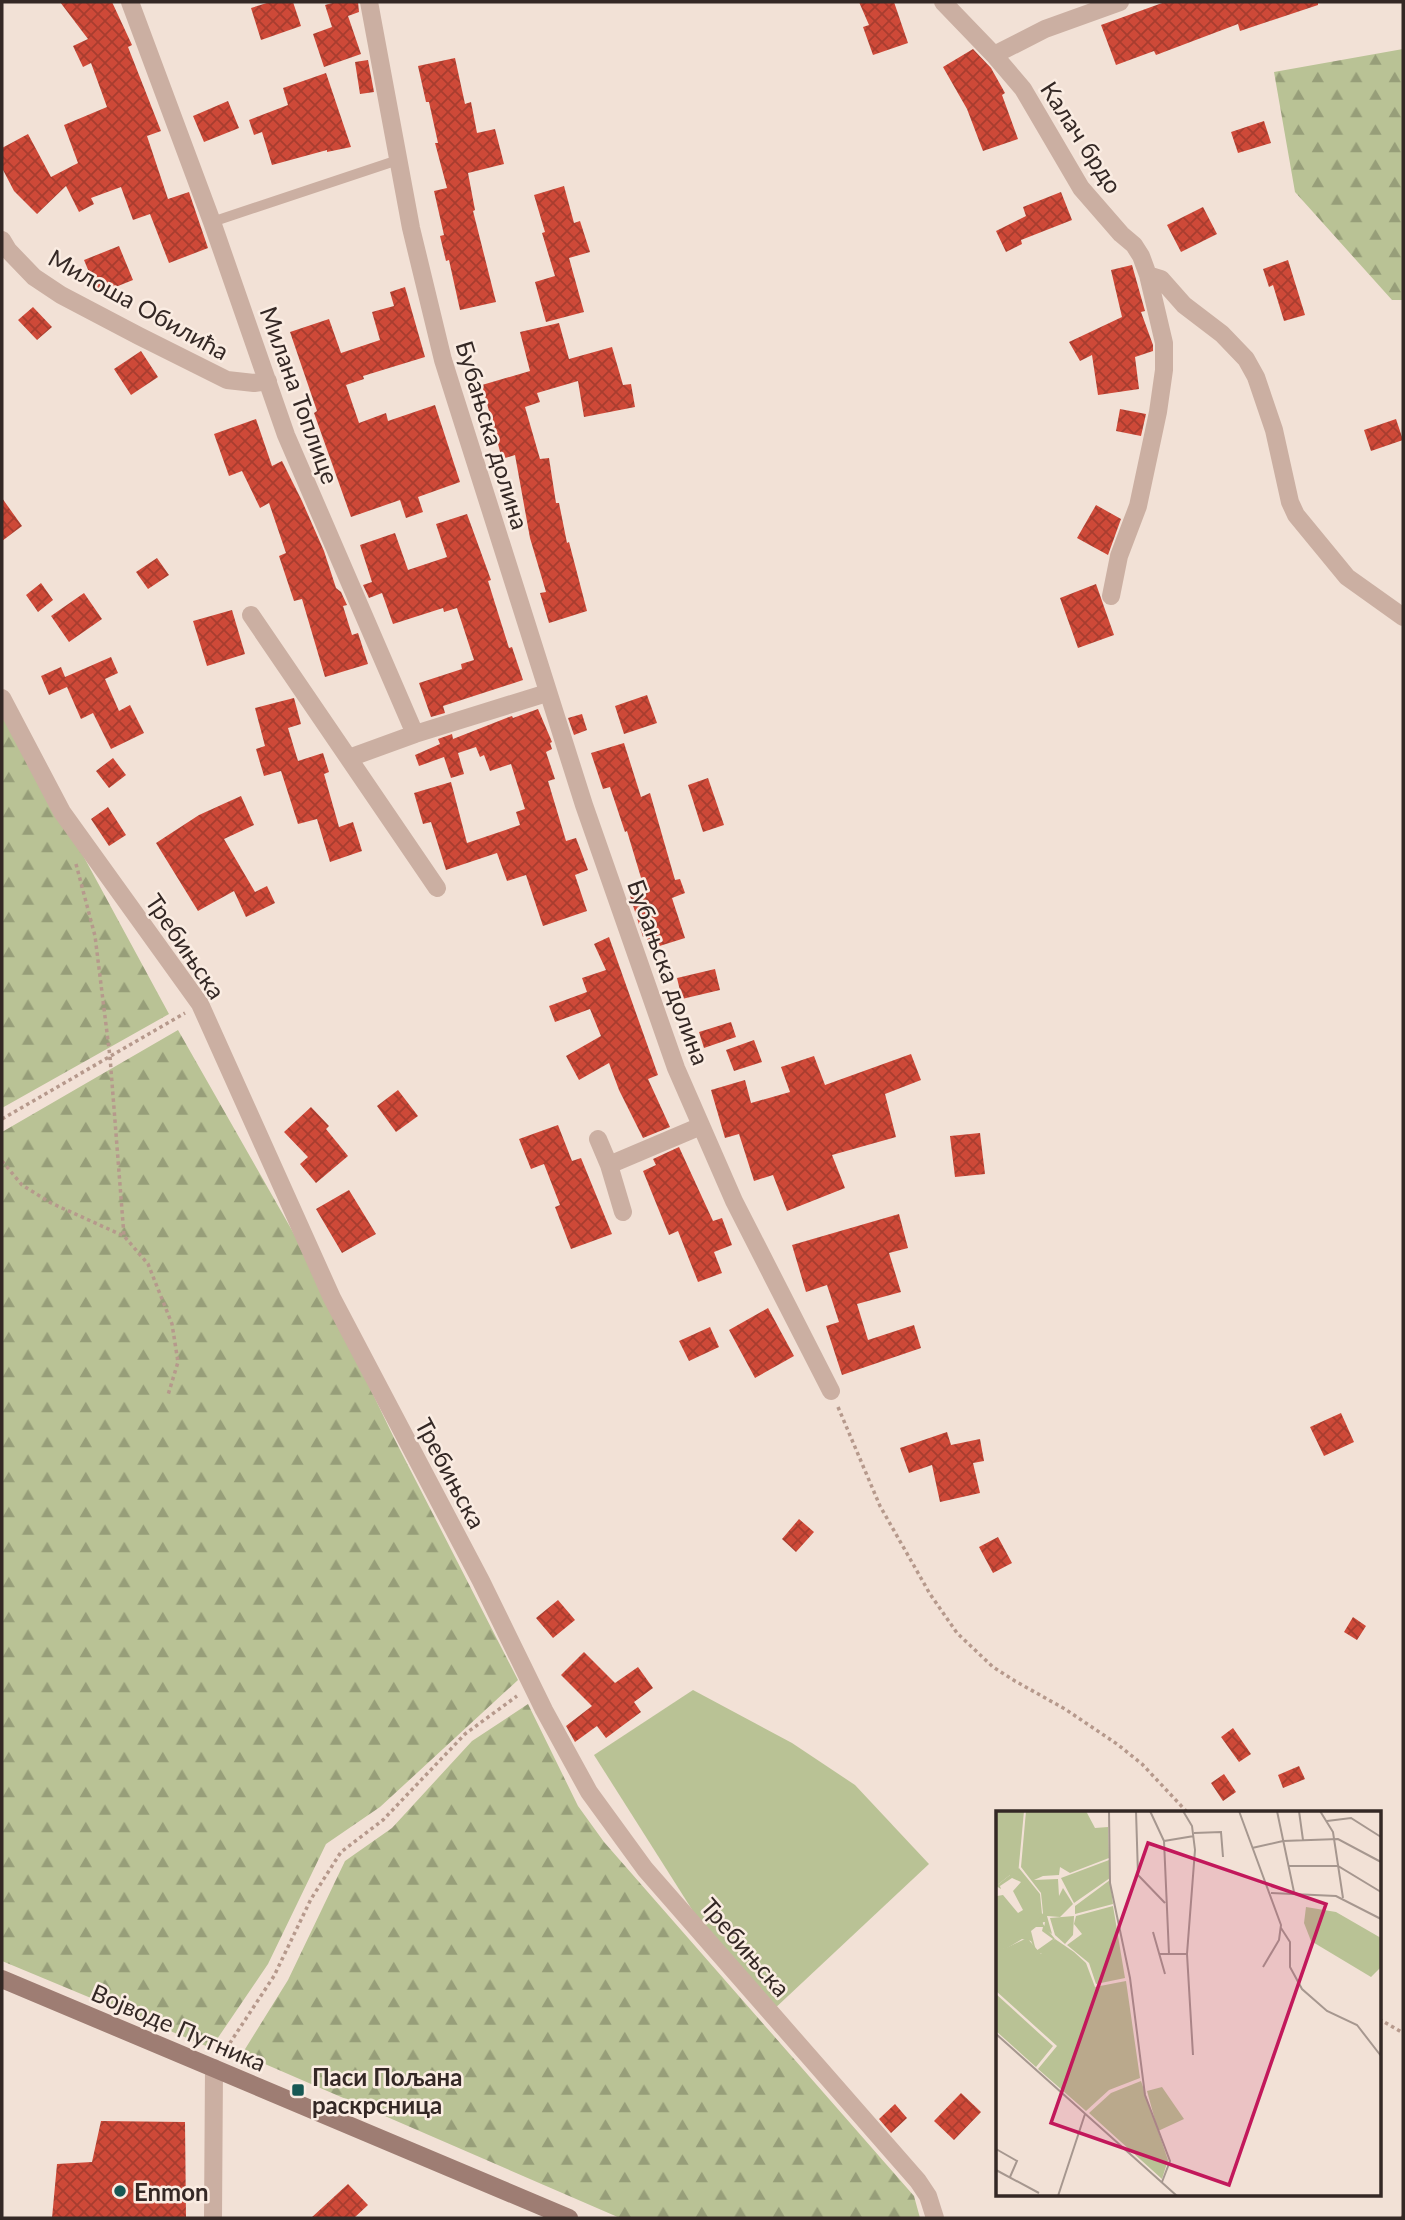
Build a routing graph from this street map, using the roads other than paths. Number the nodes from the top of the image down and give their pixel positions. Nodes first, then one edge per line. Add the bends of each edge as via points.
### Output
1 (130, 2) edge
2 (369, 2) edge
3 (943, 2) edge
4 (1120, 2) edge
5 (994, 55) junction
6 (398, 160) junction
7 (212, 222) junction
8 (2, 240) edge
9 (1148, 275) junction
10 (268, 381) junction
11 (1111, 596) dead end
12 (251, 615) dead end
13 (1403, 617) edge
14 (547, 693) junction
15 (2, 698) edge
16 (415, 734) junction
17 (349, 758) junction
18 (437, 888) dead end
19 (701, 1126) junction
20 (598, 1139) dead end
21 (609, 1165) junction
22 (623, 1212) dead end
23 (831, 1391) road end
24 (2, 1979) edge
25 (214, 2068) junction
26 (213, 2218) edge
27 (569, 2218) edge
28 (935, 2218) edge

1 - 7 street, Милана Топлице
2 - 6 street, Бубањска долина
3 - 5 street, Калач брдо
4 - 5 street via 1045,29
5 - 9 street, Калач брдо via 1023,89 1081,188 1134,245
6 - 7 lane
6 - 14 street, Бубањска долина via 443,360
7 - 10 street, Милана Топлице
8 - 10 street, Милоша Обилића via 34,277 61,295 227,380
9 - 11 street, Калач брдо via 1164,342 1164,370 1138,506 1119,556
9 - 13 street via 1161,279 1246,359 1274,430 1296,515 1347,577
10 - 16 street, Милана Топлице via 303,478
12 - 17 street
14 - 16 street
14 - 19 street, Бубањска долина via 664,1037
15 - 28 street, Требињска via 62,812 200,1004 332,1298 589,1792 645,1869 918,2180
16 - 17 street
17 - 18 street
19 - 21 street
19 - 23 street, Бубањска долина
20 - 21 street
21 - 22 street
24 - 25 street, Војводе Путника
25 - 26 street
25 - 27 street, Војводе Путника

